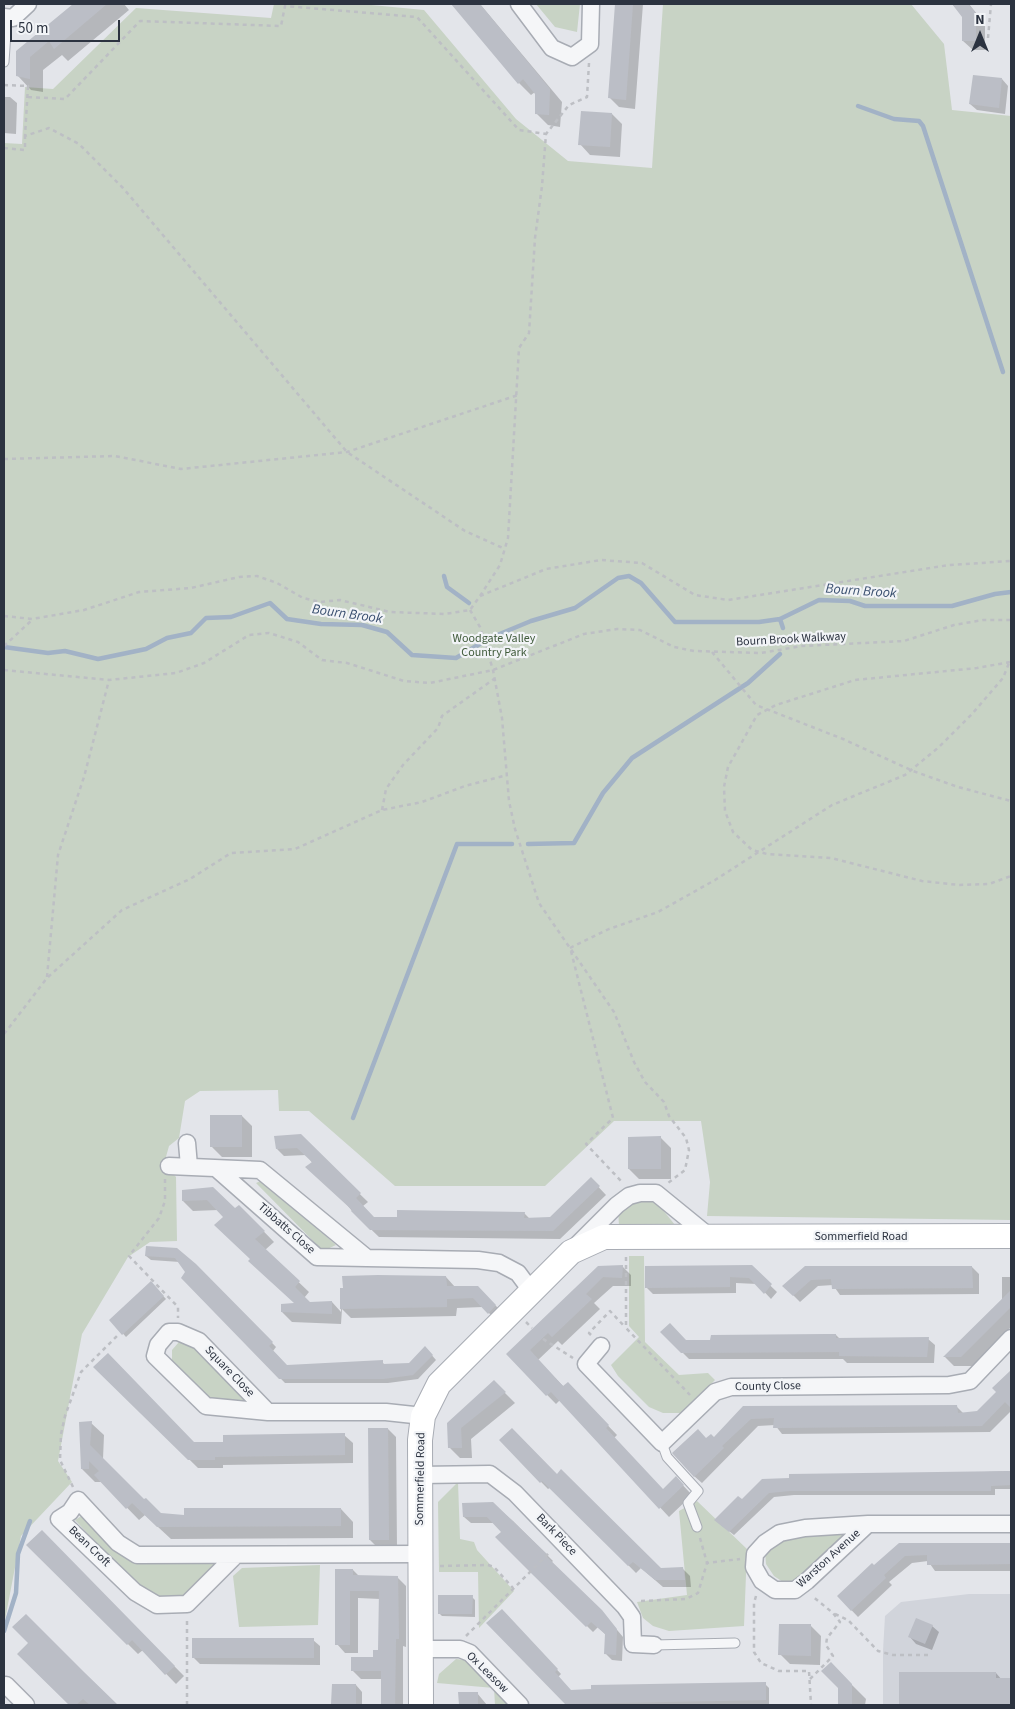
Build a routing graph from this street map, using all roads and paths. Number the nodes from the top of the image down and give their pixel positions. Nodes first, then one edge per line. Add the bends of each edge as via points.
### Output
1 (28, 4) edge
2 (519, 4) edge
3 (591, 4) edge
4 (992, 4) edge
5 (284, 5) edge
6 (6, 18) edge
7 (988, 38) dead end
8 (590, 44) junction
9 (4, 62) edge
10 (4, 85) edge
11 (28, 97) junction
12 (546, 134) junction
13 (25, 136) junction
14 (4, 148) edge
15 (518, 395) junction
16 (348, 452) junction
17 (4, 459) edge
18 (505, 549) junction
19 (1011, 562) edge
20 (480, 596) junction
21 (470, 610) junction
22 (4, 616) edge
23 (32, 619) junction
24 (1011, 620) edge
25 (4, 646) edge
26 (712, 652) junction
27 (1011, 661) edge
28 (4, 670) edge
29 (493, 670) junction
30 (494, 678) junction
31 (109, 680) junction
32 (767, 710) junction
33 (911, 770) junction
34 (507, 775) junction
35 (1011, 801) edge
36 (382, 810) junction
37 (759, 852) junction
38 (1011, 876) edge
39 (570, 948) junction
40 (47, 978) junction
41 (4, 1034) edge
42 (187, 1143) dead end
43 (170, 1166) joint
44 (189, 1166) junction
45 (217, 1169) junction
46 (656, 1192) junction
47 (629, 1196) junction
48 (1011, 1236) edge
49 (627, 1237) junction
50 (710, 1237) junction
51 (570, 1252) junction
52 (367, 1258) junction
53 (532, 1292) junction
54 (626, 1328) junction
55 (178, 1332) junction
56 (118, 1335) dead end
57 (543, 1338) dead end
58 (1011, 1338) edge
59 (602, 1346) joint
60 (586, 1364) junction
61 (700, 1406) junction
62 (268, 1412) junction
63 (423, 1416) junction
64 (662, 1443) junction
65 (420, 1474) junction
66 (78, 1500) junction
67 (868, 1524) junction
68 (1011, 1524) edge
69 (697, 1527) joint
70 (561, 1541) junction
71 (755, 1554) junction
72 (235, 1556) junction
73 (421, 1560) junction
74 (707, 1563) junction
75 (762, 1581) junction
76 (807, 1581) junction
77 (513, 1588) junction
78 (187, 1604) junction
79 (625, 1607) junction
80 (833, 1613) junction
81 (735, 1643) dead end
82 (654, 1645) joint
83 (421, 1649) junction
84 (460, 1649) junction
85 (928, 1656) dead end
86 (810, 1679) junction
87 (6, 1685) dead end
88 (26, 1705) edge
89 (187, 1705) edge
90 (421, 1705) edge
91 (520, 1705) edge
92 (811, 1705) edge

1 - 6 street via 13,18
2 - 8 street via 552,48 572,57
3 - 8 street
4 - 7 path
5 - 11 path via 281,26 140,21 65,99
5 - 12 path via 417,17 519,130
6 - 9 lane
8 - 12 path via 587,97 569,104
10 - 11 path via 28,86
11 - 13 path
12 - 15 path via 529,333 519,348
13 - 14 path via 25,150
13 - 16 path via 49,128 79,144 123,188
15 - 16 path
15 - 18 path
16 - 17 path via 181,469 115,456
16 - 18 path via 465,531
18 - 20 path via 500,564
19 - 20 path via 949,565 728,600 695,595 642,563 601,560 546,569
20 - 21 path
21 - 23 path via 445,614 390,612 340,600 320,602 303,598 257,576 239,576 191,588 139,592 84,610
21 - 29 path via 480,627
22 - 23 path
23 - 25 path
24 - 26 path, Bourn Brook Walkway via 954,625 904,641 802,646 761,653
26 - 29 path, Bourn Brook Walkway via 674,647 640,630 617,629 584,634
26 - 32 path via 756,705
27 - 32 path via 968,669 855,680
27 - 33 path via 1003,678 972,714
28 - 31 path, Bourn Brook Walkway
29 - 30 path
29 - 31 path, Bourn Brook Walkway via 430,683 404,681 347,663 322,660 298,642 269,633 249,635 204,663 176,673
30 - 34 path via 502,718
30 - 36 path via 442,716 438,728 403,765 386,789
31 - 40 path via 84,777 58,855
32 - 33 path
32 - 37 path via 757,715 743,738 728,767 724,787 725,811 733,832 752,850
33 - 35 path
33 - 37 path via 832,805
34 - 36 path via 422,802
34 - 39 path via 515,829 539,902
36 - 40 path via 295,849 232,853 190,879 122,910
37 - 38 path via 831,858 922,881 959,885 989,884
37 - 39 path via 658,912 609,929
39 - 46 path via 614,1012 645,1082 664,1102 669,1116 686,1138 689,1150 685,1170
39 - 47 path via 613,1118 586,1144 621,1179
40 - 41 path
42 - 44 street
43 - 44 street
43 - 55 path via 165,1176 165,1201 159,1218 129,1256 178,1306
44 - 45 street
45 - 52 street via 260,1170
45 - 52 street, Tibbatts Close via 317,1257
46 - 47 street
46 - 50 street
47 - 51 street, Sommerfield Road
48 - 50 street, Sommerfield Road
49 - 50 street, Sommerfield Road
49 - 51 street, Sommerfield Road via 604,1237
49 - 54 path
51 - 53 street, Sommerfield Road
52 - 53 street, Tibbatts Close via 499,1263 518,1274
53 - 63 street, Sommerfield Road via 439,1384
54 - 59 path via 610,1311 589,1333
54 - 61 path
55 - 62 street, Square Close via 199,1340
55 - 62 street, Square Close via 169,1332 158,1345 155,1356 206,1406
56 - 66 path via 81,1372 65,1416 60,1460
57 - 60 path via 566,1355
58 - 61 street, County Close via 970,1381 949,1385 731,1387 715,1392
59 - 60 street
60 - 64 street
61 - 64 street, County Close
62 - 63 street, Square Close via 386,1412
63 - 65 street, Sommerfield Road
64 - 69 lane via 667,1457 698,1491 688,1503
65 - 70 street, Bark Piece via 490,1474 515,1493
65 - 73 street, Sommerfield Road
66 - 72 street, Bean Croft via 118,1544 137,1555
66 - 78 street, Bean Croft via 70,1512 59,1519 135,1592 157,1605
67 - 68 street, Warston Avenue
67 - 71 street, Warston Avenue via 780,1533 765,1542
67 - 76 street, Warston Avenue
69 - 74 path
70 - 77 path
70 - 79 street, Bark Piece
71 - 74 path via 737,1560
71 - 75 street via 754,1567
72 - 73 street, Bean Croft
72 - 78 street
73 - 77 path via 488,1565 494,1567
73 - 83 street, Sommerfield Road
74 - 79 path via 698,1593 686,1600 645,1600
75 - 76 street, Warston Avenue via 775,1590 794,1590
75 - 86 path via 754,1603 754,1652 761,1663 779,1671 809,1671
76 - 80 path via 810,1594
77 - 84 path via 469,1632
78 - 89 path
79 - 82 street, Bark Piece via 632,1617 633,1644
80 - 85 path via 848,1620 878,1651
80 - 86 path via 840,1622 827,1638 826,1645 833,1656
81 - 82 lane
83 - 84 street, Ox Leasow
83 - 90 street, Sommerfield Road
84 - 91 street, Ox Leasow via 470,1652
86 - 92 path
87 - 88 street

